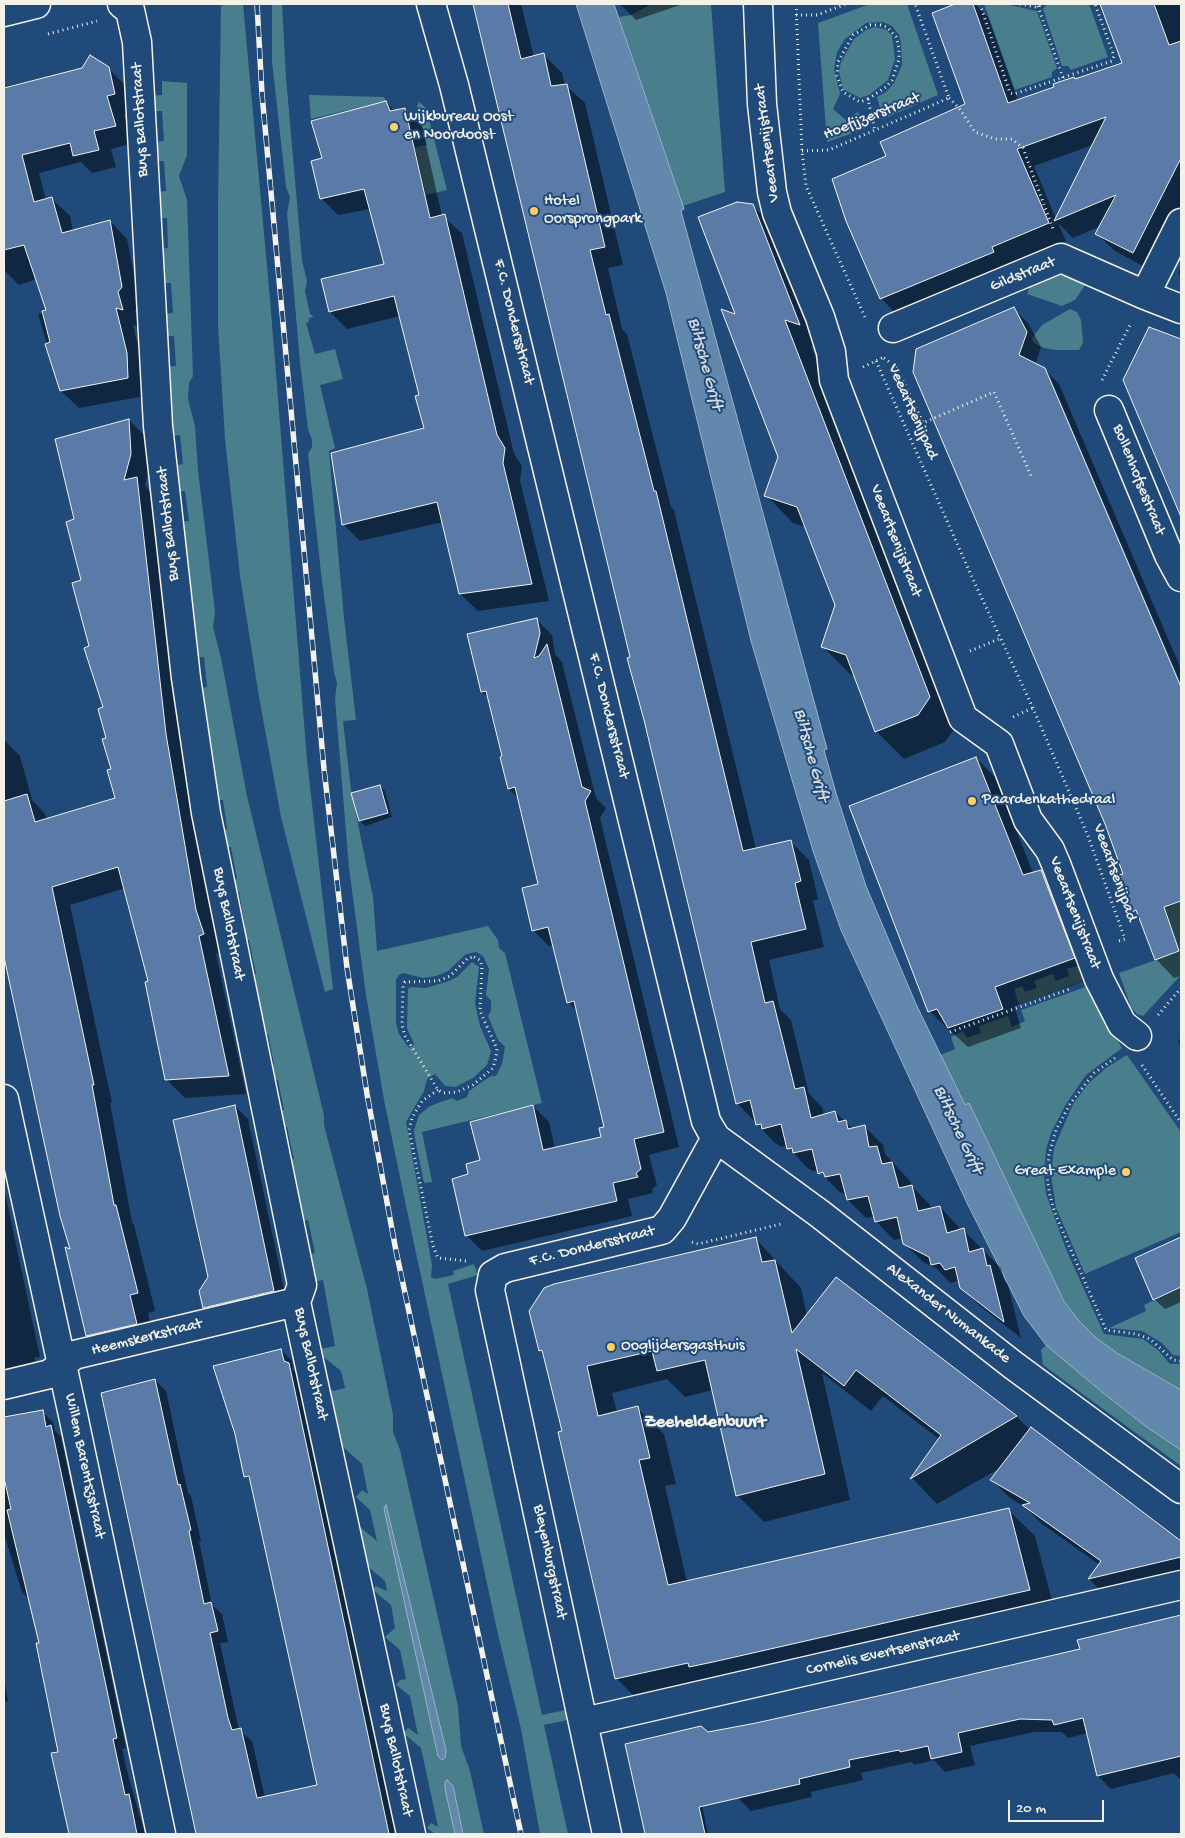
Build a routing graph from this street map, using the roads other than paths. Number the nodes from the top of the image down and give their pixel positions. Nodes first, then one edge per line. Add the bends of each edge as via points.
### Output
1 (36, 4) edge
2 (431, 4) edge
3 (758, 4) edge
4 (126, 7) edge
5 (4, 12) edge
6 (1181, 223) edge
7 (1145, 295) junction
8 (1181, 309) edge
9 (881, 335) road end
10 (1109, 410) road end
11 (1181, 577) edge
12 (1135, 1040) road end
13 (4, 1099) edge
14 (716, 1138) junction
15 (491, 1283) joint
16 (296, 1302) junction
17 (62, 1366) junction
18 (4, 1385) edge
19 (1181, 1489) edge
20 (1181, 1586) edge
21 (584, 1722) junction
22 (161, 1834) edge
23 (411, 1834) edge
24 (607, 1834) edge

1 - 5 street
2 - 14 street, F.C. Dondersstraat via 457,94 706,1121
3 - 12 street, Veeartsenijstraat via 762,104 772,192 777,213 820,317 831,352 834,380 963,718 999,744 1028,820 1056,864 1099,979 1122,1024
4 - 16 street, Buys Ballotstraat via 137,42 158,426 186,678 206,813 302,1285
6 - 7 street
7 - 8 street, Gildstraat
7 - 9 street, Gildstraat via 1061,258
10 - 11 street, Bollenhofsestraat
13 - 17 street, Willem Barentszstraat
14 - 15 street, F.C. Dondersstraat via 672,1218 662,1230 505,1268
14 - 19 street, Alexander Numankade
15 - 21 street, Bleyenburgstraat
16 - 17 street, Heemskerkstraat via 74,1355
16 - 23 street, Buys Ballotstraat
17 - 18 street, Heemskerkstraat via 50,1374
17 - 22 street, Willem Barentszstraat
20 - 21 street, Cornelis Evertsenstraat
21 - 24 street, Bleyenburgstraat

